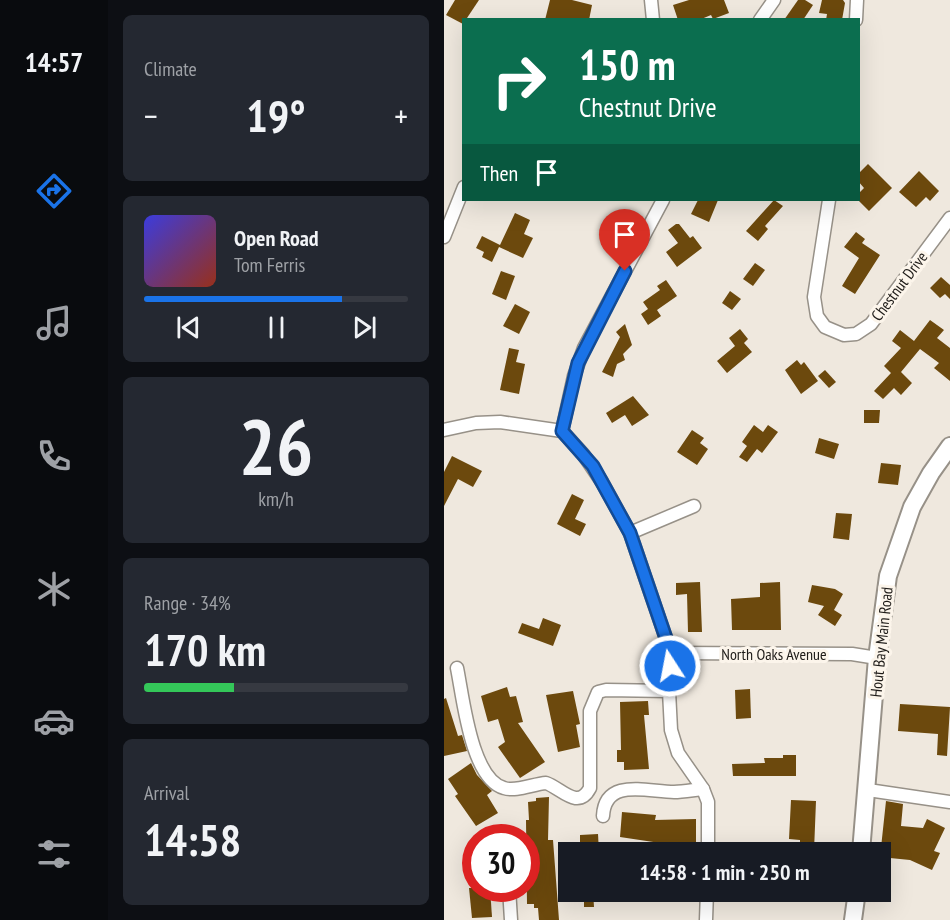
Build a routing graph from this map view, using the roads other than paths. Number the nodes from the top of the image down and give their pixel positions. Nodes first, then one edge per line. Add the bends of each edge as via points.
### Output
1 (651, 0) edge
2 (774, 0) edge
3 (857, 0) edge
4 (653, 18) edge
5 (761, 18) edge
6 (856, 18) edge
7 (462, 192) edge
8 (662, 201) edge
9 (829, 201) edge
10 (950, 218) edge
11 (444, 237) edge
12 (444, 430) edge
13 (562, 431) junction
14 (950, 447) edge
15 (694, 506) dead end
16 (630, 533) junction
17 (671, 653) junction
18 (877, 658) junction
19 (457, 668) dead end
20 (669, 691) junction
21 (703, 789) junction
22 (868, 790) junction
23 (950, 802) edge
24 (603, 816) dead end
25 (708, 842) edge
26 (862, 842) edge
27 (510, 902) edge
28 (707, 902) edge
29 (855, 902) edge
30 (511, 920) edge
31 (706, 920) edge
32 (853, 920) edge

1 - 4 street
2 - 5 street
3 - 6 street
7 - 11 street
8 - 13 street via 584,348
9 - 10 street, Chestnut Drive via 814,308 825,327 844,335 856,334 872,324
12 - 13 street via 500,422
13 - 16 street via 593,466
14 - 18 main road, Hout Bay Main Road via 931,473 902,529 888,576
15 - 16 street
16 - 17 street
17 - 18 street, North Oaks Avenue via 852,654
17 - 20 street
18 - 22 main road, Hout Bay Main Road
19 - 20 street via 473,744 491,779 511,789 546,783 577,799 590,788 590,711 597,692
20 - 21 street via 674,743
21 - 24 street via 622,789 609,797
21 - 25 street via 708,802
22 - 23 street
22 - 26 main road, Hout Bay Main Road
27 - 30 street
28 - 31 street
29 - 32 main road

